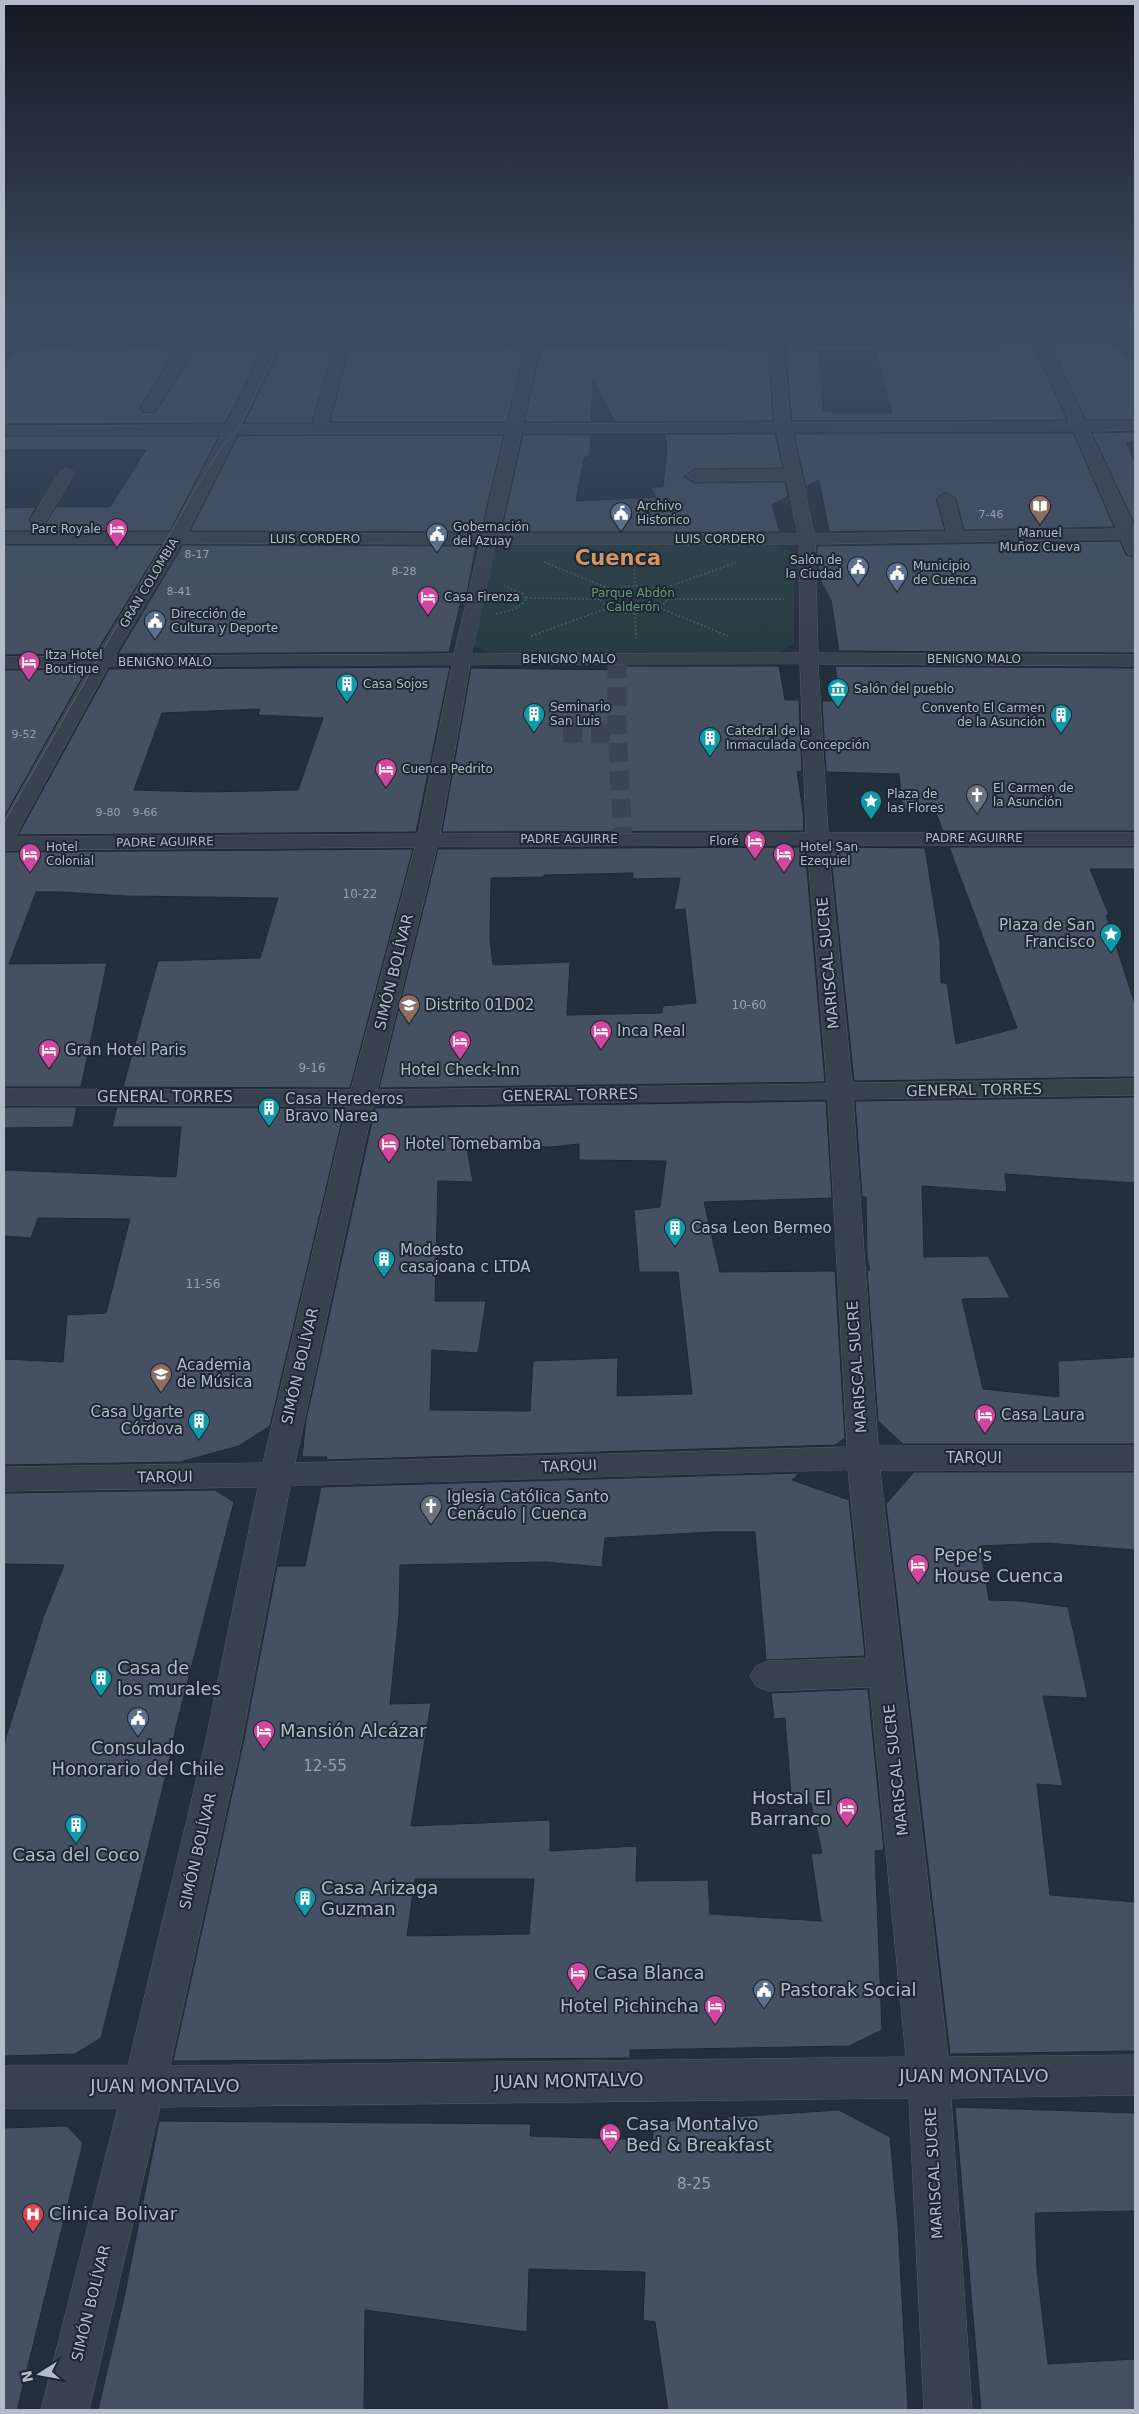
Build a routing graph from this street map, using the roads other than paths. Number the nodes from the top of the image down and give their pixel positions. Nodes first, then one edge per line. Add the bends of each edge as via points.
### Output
1 (228, 436) edge
2 (512, 436) edge
3 (785, 436) edge
4 (1083, 436) edge
5 (67, 473) dead end
6 (793, 475) junction
7 (694, 476) dead end
8 (946, 499) dead end
9 (39, 519) dead end
10 (1132, 534) edge
11 (956, 537) junction
12 (4, 538) edge
13 (176, 539) junction
14 (489, 539) junction
15 (807, 539) junction
16 (1135, 552) edge
17 (462, 659) junction
18 (810, 659) junction
19 (1135, 660) edge
20 (4, 662) edge
21 (102, 662) junction
22 (4, 838) edge
23 (817, 838) junction
24 (1135, 839) edge
25 (428, 840) junction
26 (4, 844) edge
27 (1135, 1087) edge
28 (840, 1092) junction
29 (4, 1097) edge
30 (362, 1098) junction
31 (863, 1458) junction
32 (1135, 1458) edge
33 (276, 1475) junction
34 (4, 1480) edge
35 (886, 1672) junction
36 (768, 1676) dead end
37 (1135, 2075) edge
38 (929, 2077) junction
39 (4, 2087) edge
40 (144, 2087) junction
41 (65, 2410) edge
42 (948, 2410) edge

1 - 13 street, GRAN COLOMBIA
2 - 14 street, SIMÓN BOLÍVAR
3 - 6 street, MARISCAL SUCRE
4 - 10 street
5 - 9 street
6 - 7 street
6 - 15 street, MARISCAL SUCRE
8 - 11 street
10 - 11 street, LUIS CORDERO
10 - 16 street
11 - 15 street, LUIS CORDERO
12 - 13 street, LUIS CORDERO
13 - 14 street, LUIS CORDERO
13 - 21 street, GRAN COLOMBIA
14 - 15 street, LUIS CORDERO
14 - 17 street, SIMÓN BOLÍVAR
15 - 18 street, MARISCAL SUCRE
17 - 18 street, BENIGNO MALO
17 - 21 street, BENIGNO MALO
17 - 25 street, SIMÓN BOLÍVAR
18 - 19 street, BENIGNO MALO
18 - 23 street, MARISCAL SUCRE
20 - 21 street, BENIGNO MALO
21 - 22 street, GRAN COLOMBIA
23 - 24 street, PADRE AGUIRRE
23 - 25 street, PADRE AGUIRRE
23 - 28 street, MARISCAL SUCRE
25 - 26 street, PADRE AGUIRRE
25 - 30 street, SIMÓN BOLÍVAR
27 - 28 street, GENERAL TORRES
28 - 30 street, GENERAL TORRES
28 - 31 street, MARISCAL SUCRE
29 - 30 street, GENERAL TORRES
30 - 33 street, SIMÓN BOLÍVAR
31 - 32 street, TARQUI
31 - 33 street, TARQUI
31 - 35 street, MARISCAL SUCRE
33 - 34 street, TARQUI
33 - 40 street, SIMÓN BOLÍVAR via 223,1744
35 - 36 street
35 - 38 street, MARISCAL SUCRE
37 - 38 street, JUAN MONTALVO
38 - 40 street, JUAN MONTALVO
38 - 42 street, MARISCAL SUCRE
39 - 40 street, JUAN MONTALVO
40 - 41 street, SIMÓN BOLÍVAR

